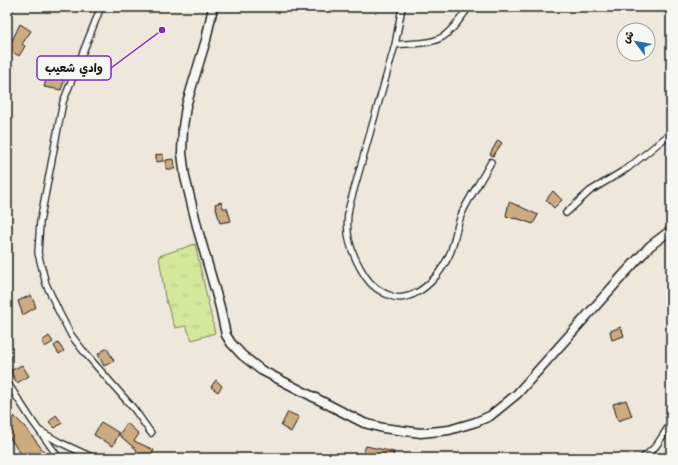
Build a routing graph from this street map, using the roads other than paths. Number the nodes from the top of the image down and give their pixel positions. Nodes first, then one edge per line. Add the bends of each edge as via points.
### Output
1 (101, 7) edge
2 (213, 7) edge
3 (402, 7) edge
4 (469, 7) edge
5 (395, 45) junction
6 (671, 133) edge
7 (491, 162) dead end
8 (566, 213) dead end
9 (671, 230) edge
10 (7, 382) edge
11 (671, 423) edge
12 (38, 429) junction
13 (151, 433) dead end
14 (59, 458) edge
15 (94, 458) edge
16 (643, 458) edge

1 - 13 street via 63,102 40,222 38,253 46,284 71,335
2 - 9 main road via 186,106 182,153 185,177 226,335 242,355 261,370 364,423 421,433 449,430 490,416 517,394 650,246
3 - 5 street
4 - 5 street via 449,33 438,40
5 - 7 street via 347,220 351,250 372,286 397,298 417,292 430,284 444,265 463,211
6 - 8 street via 628,168 590,191
10 - 12 street
11 - 16 street via 656,446
12 - 14 street
12 - 15 street

